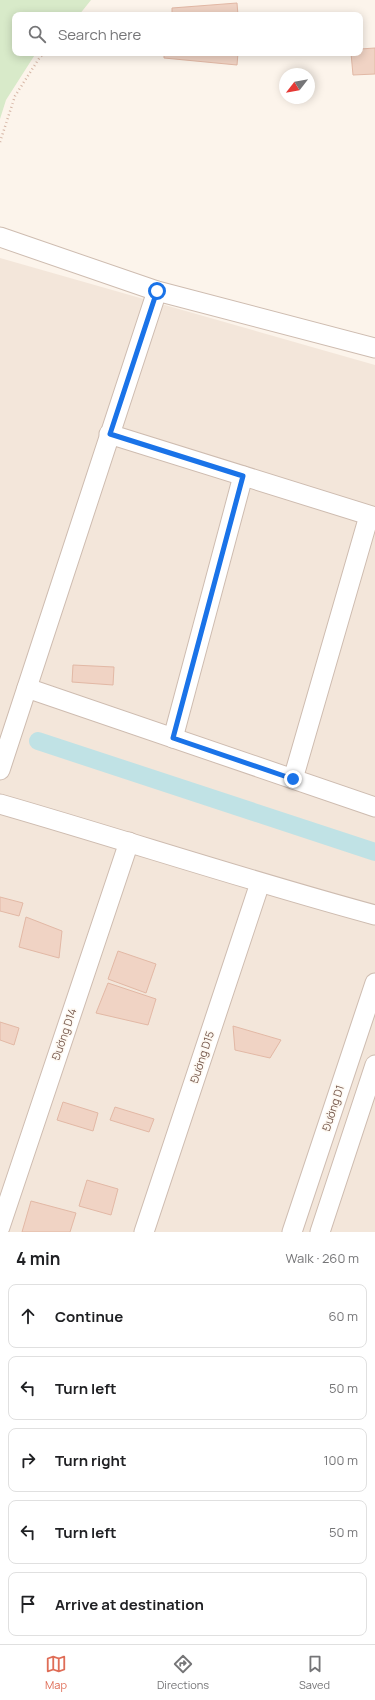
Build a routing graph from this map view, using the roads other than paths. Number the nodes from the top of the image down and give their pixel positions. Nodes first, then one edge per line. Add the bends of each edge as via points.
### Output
1 (0, 237) edge
2 (157, 291) junction
3 (375, 348) edge
4 (110, 434) junction
5 (243, 476) junction
6 (372, 516) edge
7 (27, 688) junction
8 (173, 738) junction
9 (0, 770) edge
10 (293, 779) junction
11 (0, 804) edge
12 (375, 807) edge
13 (129, 842) junction
14 (260, 883) junction
15 (375, 915) edge
16 (375, 984) edge
17 (375, 1065) edge
18 (0, 1227) edge
19 (144, 1232) edge
20 (292, 1232) edge
21 (320, 1232) edge

1 - 2 street
2 - 3 street
2 - 4 street
4 - 5 street
4 - 7 street
5 - 6 street
5 - 8 street
6 - 10 street
7 - 8 street
7 - 9 street
8 - 10 street
10 - 12 street
11 - 13 street
13 - 14 street
13 - 18 street, Đường D14
14 - 15 street
14 - 19 street, Đường D15
16 - 20 street, Đường D1
17 - 21 street

